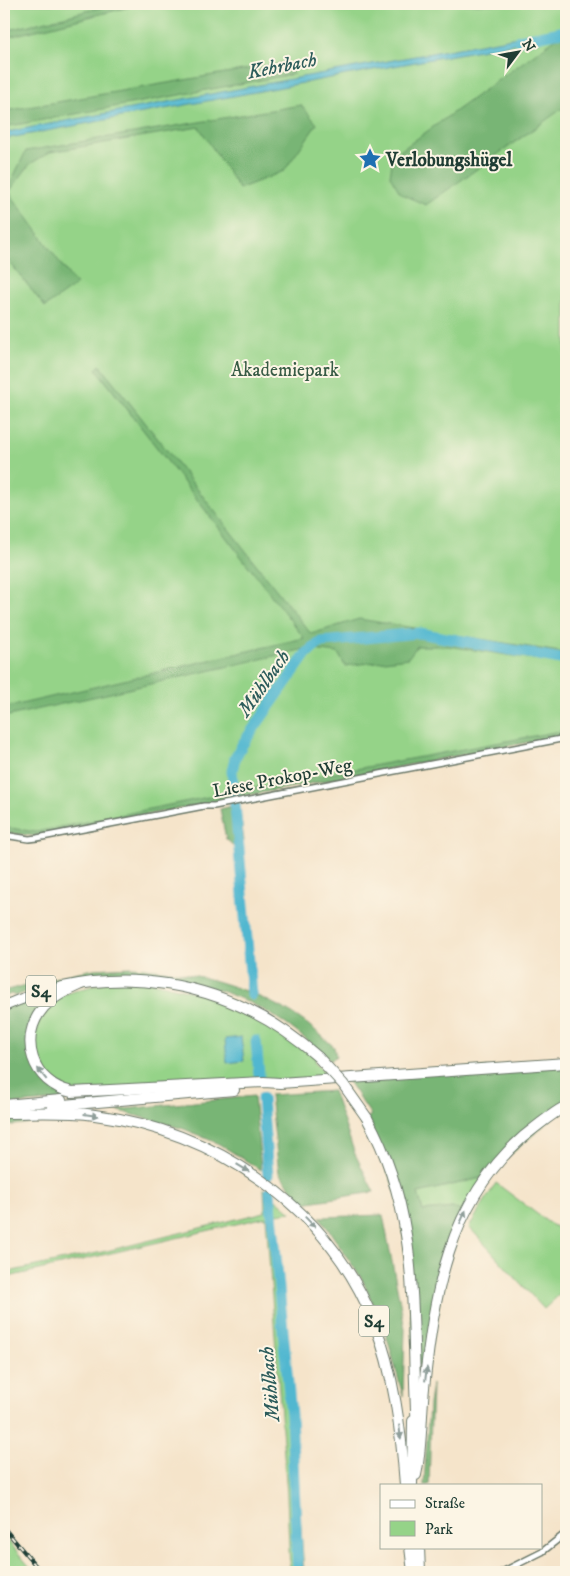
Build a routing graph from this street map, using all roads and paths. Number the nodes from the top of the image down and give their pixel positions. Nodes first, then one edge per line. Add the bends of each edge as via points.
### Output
1 (566, 738) edge
2 (4, 835) edge
3 (81, 984) junction
4 (4, 1006) edge
5 (566, 1063) edge
6 (280, 1083) junction
7 (219, 1084) junction
8 (4, 1105) edge
9 (566, 1106) edge
10 (4, 1112) edge
11 (415, 1413) junction
12 (417, 1480) edge
13 (405, 1484) edge
14 (412, 1484) edge
15 (566, 1533) edge
16 (412, 1548) edge
17 (419, 1548) edge
18 (414, 1572) edge
19 (420, 1572) edge
20 (502, 1572) edge

1 - 2 street, Liese Prokop-Weg via 37,838
3 - 4 highway, S4 via 50,989
7 -> 3 highway via 79,1093 53,1085 34,1064 33,1027 48,1003
3 - 11 highway, S4, bridge via 141,981 209,993 276,1025 318,1057 343,1084 367,1118 382,1149 401,1206 408,1245 414,1325
5 - 6 highway
6 - 7 highway
6 - 10 highway via 265,1088
7 - 8 highway
12 -> 9 highway via 430,1339 449,1249 485,1178 514,1146
10 -> 13 highway, S4 via 75,1113 148,1126 210,1150 274,1188 330,1246 354,1281 370,1314 386,1358 395,1399
11 - 12 highway, S4
11 - 14 highway
15 - 20 street via 542,1552
16 - 18 highway
17 - 19 highway

